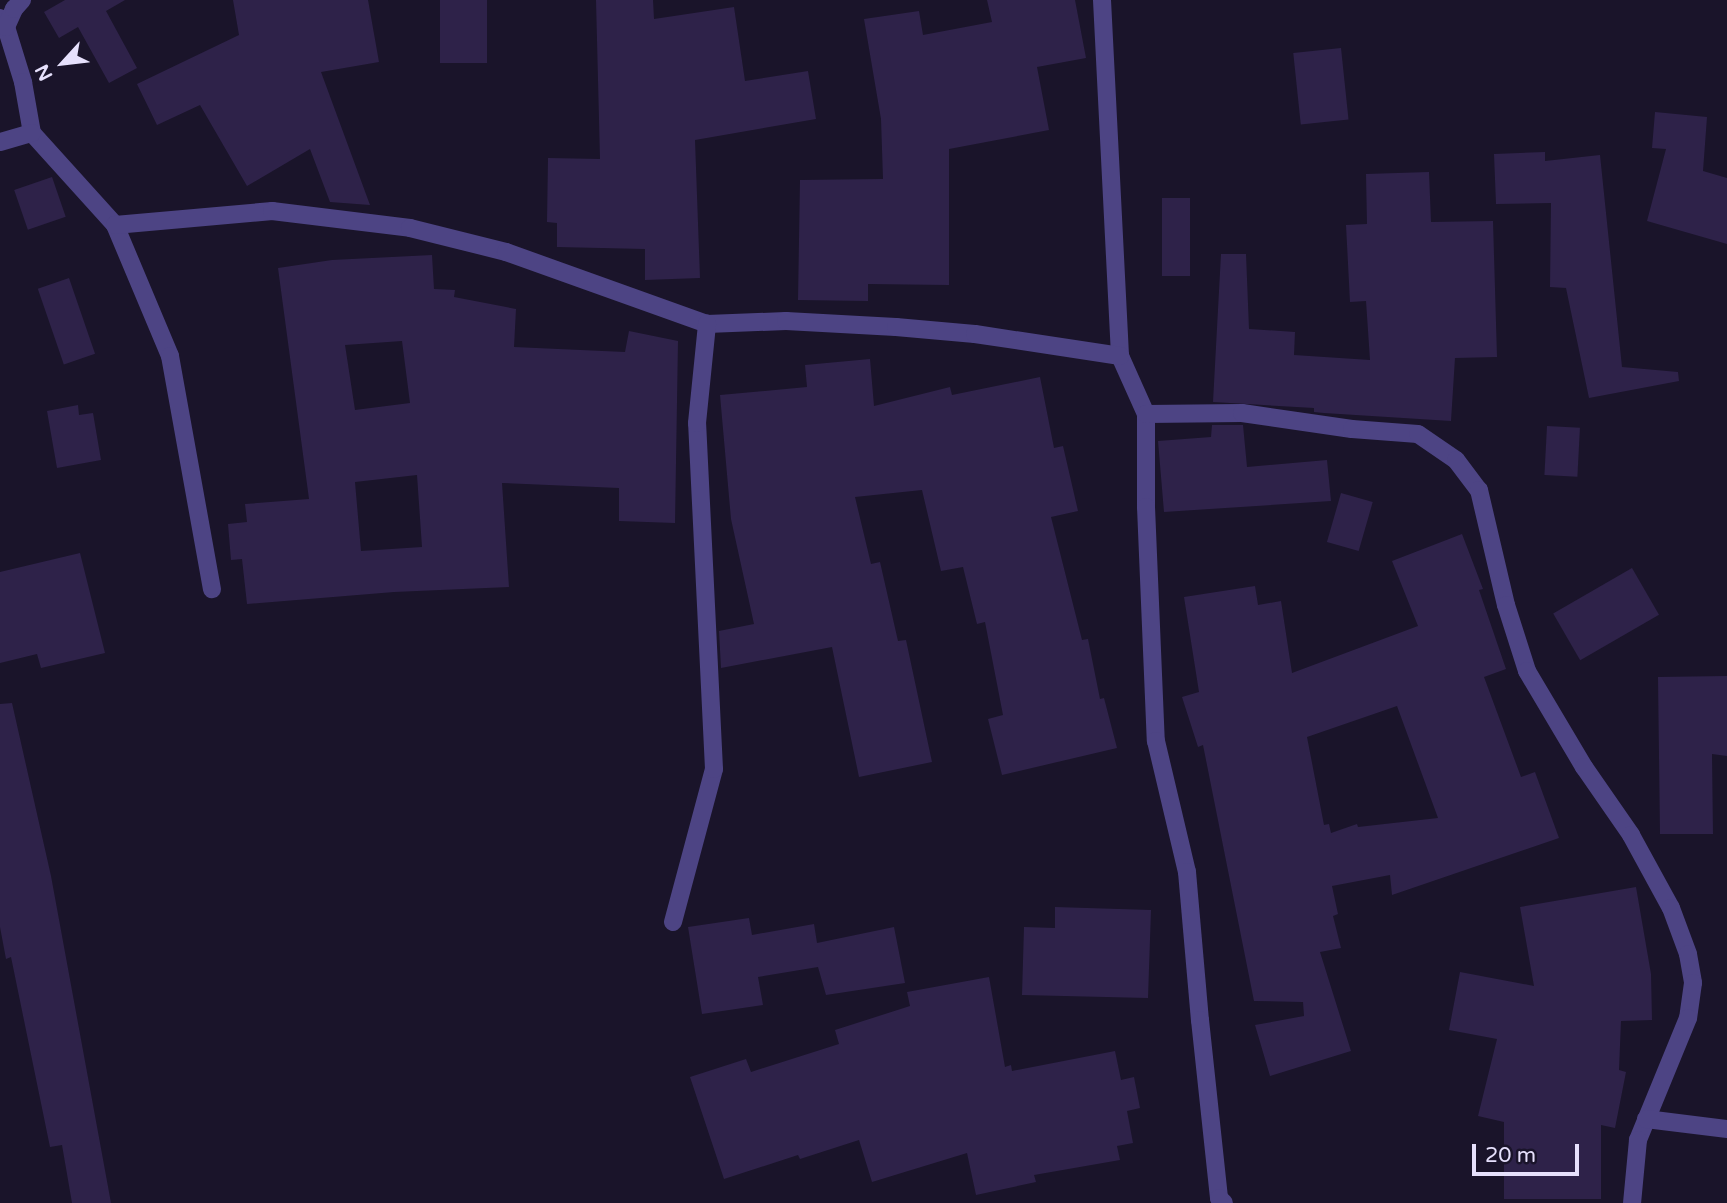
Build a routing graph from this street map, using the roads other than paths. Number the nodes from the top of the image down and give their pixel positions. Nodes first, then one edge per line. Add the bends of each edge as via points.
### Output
1 (22, 0) edge
2 (1102, 0) edge
3 (3, 22) edge
4 (32, 132) junction
5 (0, 142) edge
6 (115, 225) junction
7 (707, 324) junction
8 (1120, 356) junction
9 (1146, 414) junction
10 (212, 589) dead end
11 (673, 922) dead end
12 (1646, 1119) junction
13 (1727, 1129) edge
14 (1224, 1203) edge
15 (1632, 1203) edge

1 - 3 street
2 - 8 street
3 - 4 street via 23,82
4 - 5 street
4 - 6 street
6 - 7 street via 272,211 410,228 506,252
6 - 10 street via 170,356
7 - 8 street via 786,321 897,327
7 - 11 street via 697,423 714,769
8 - 9 street
9 - 12 street via 1242,413 1418,434 1456,460 1479,490 1527,671 1631,835 1671,908 1688,954 1693,982 1688,1018
9 - 14 street via 1156,741 1187,872 1219,1198
12 - 13 street
12 - 15 street via 1638,1140

